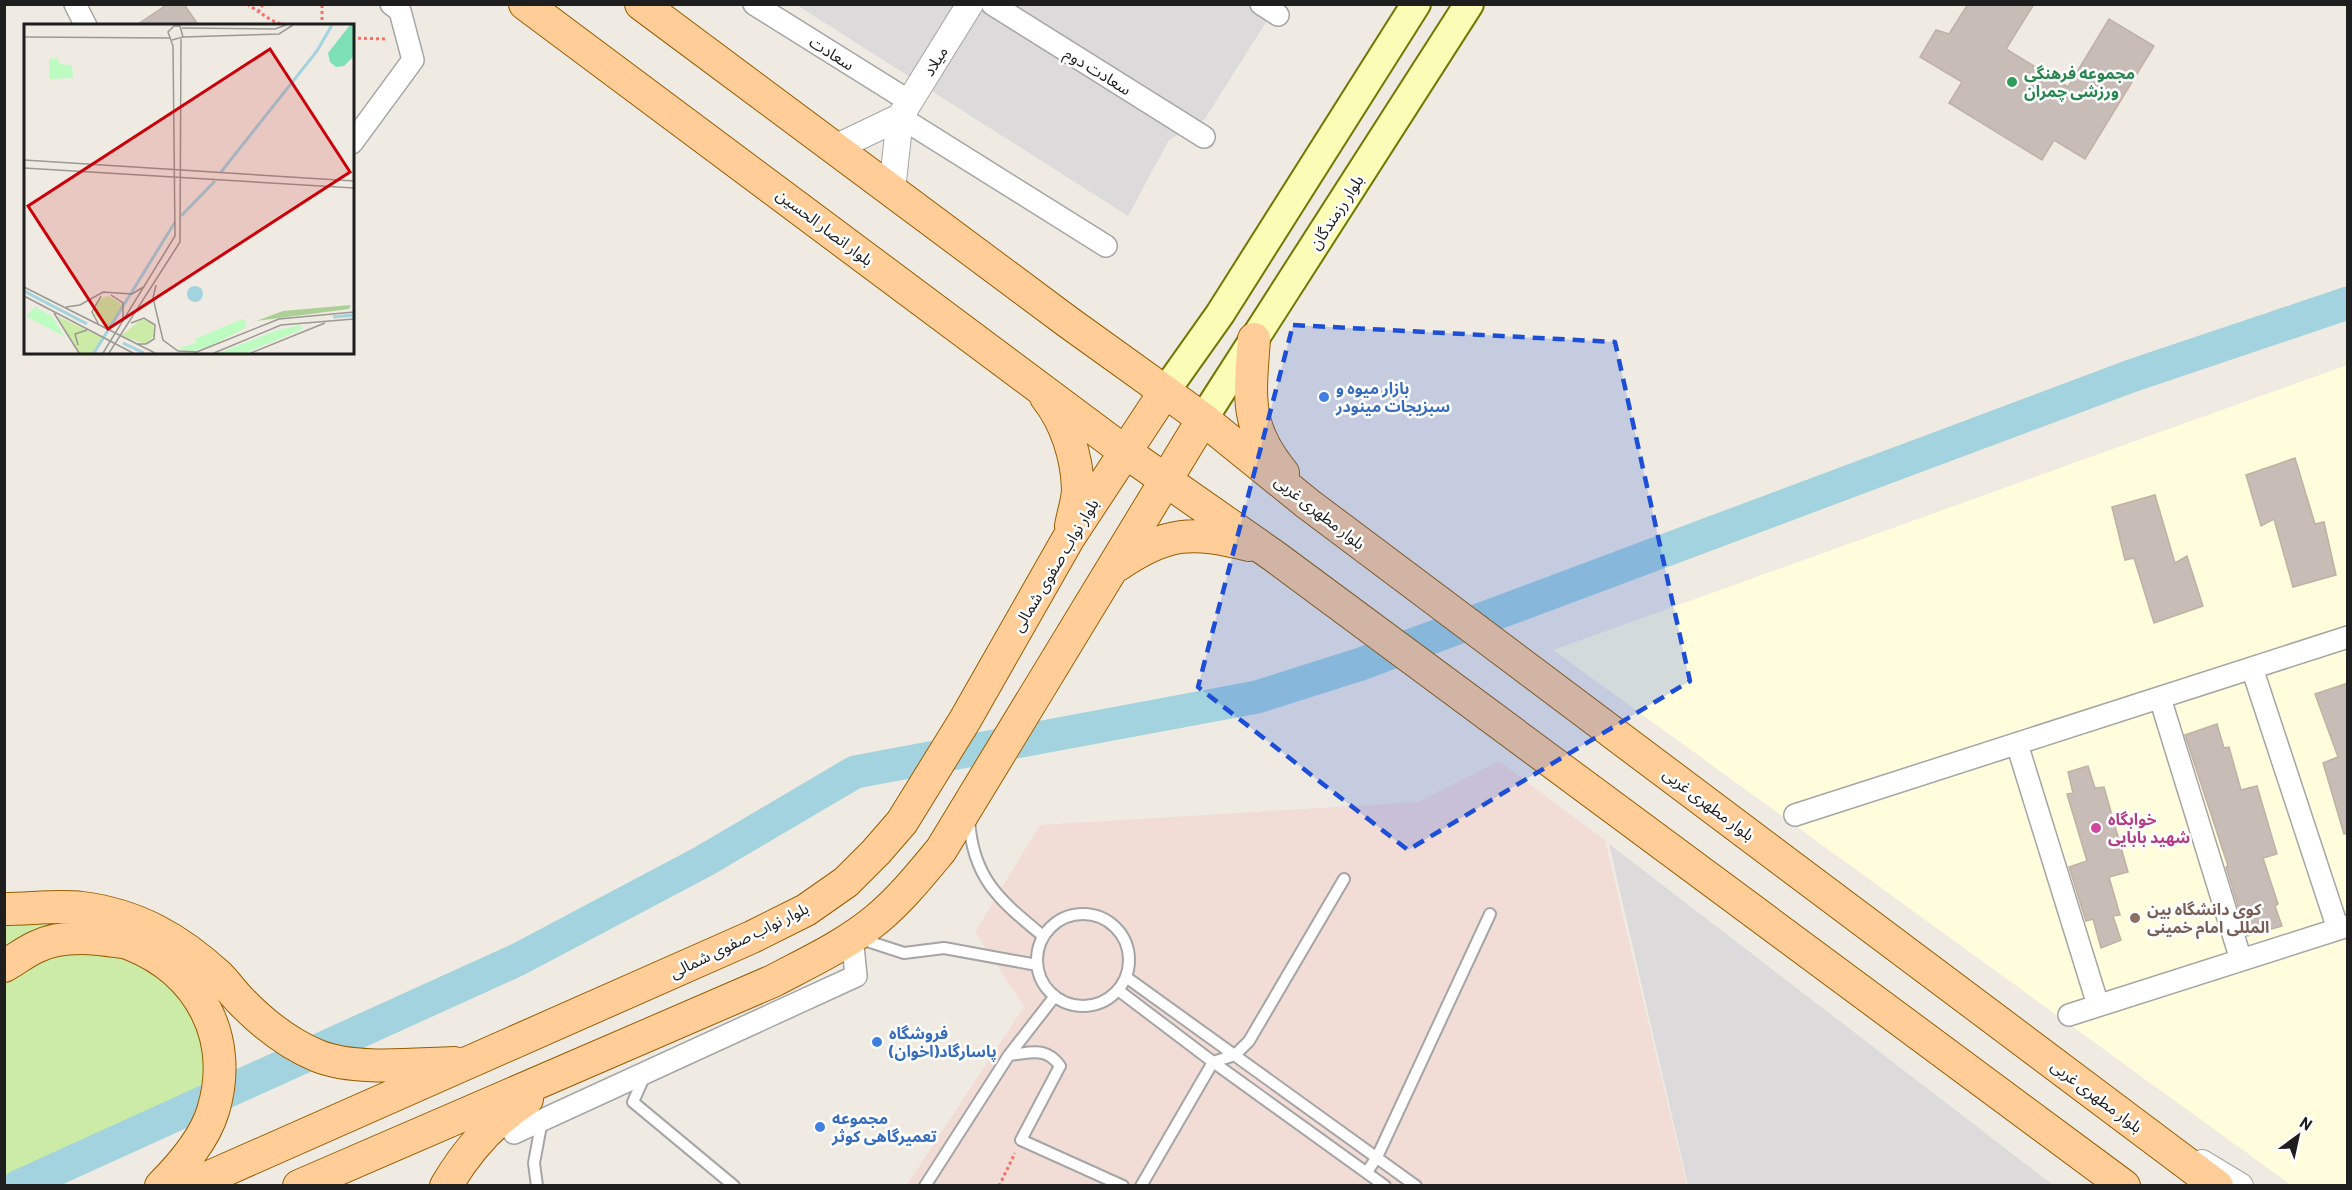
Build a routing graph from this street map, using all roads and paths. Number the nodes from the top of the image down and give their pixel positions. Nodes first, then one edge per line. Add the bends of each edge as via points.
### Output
1 (75, 4) edge
2 (247, 4) edge
3 (263, 4) edge
4 (322, 4) edge
5 (391, 4) edge
6 (525, 4) edge
7 (641, 4) edge
8 (754, 4) edge
9 (970, 4) edge
10 (992, 4) edge
11 (1416, 4) edge
12 (1469, 4) edge
13 (258, 12) junction
14 (85, 24) edge
15 (282, 24) edge
16 (322, 24) edge
17 (407, 36) junction
18 (354, 38) edge
19 (904, 109) junction
20 (1204, 136) dead end
21 (354, 140) edge
22 (835, 148) junction
23 (891, 190) junction
24 (1106, 246) dead end
25 (1254, 339) junction
26 (1025, 375) junction
27 (1164, 393) junction
28 (1203, 419) junction
29 (1125, 451) junction
30 (1167, 480) junction
31 (1308, 504) junction
32 (1068, 539) junction
33 (1262, 549) junction
34 (1112, 569) junction
35 (2348, 637) edge
36 (2252, 668) junction
37 (2160, 698) junction
38 (2017, 744) junction
39 (968, 807) junction
40 (1795, 815) dead end
41 (1344, 879) dead end
42 (4, 909) edge
43 (1490, 914) dead end
44 (2343, 928) edge
45 (852, 936) junction
46 (1043, 936) junction
47 (2241, 960) junction
48 (1037, 964) junction
49 (4, 966) edge
50 (1126, 977) junction
51 (1118, 990) junction
52 (1055, 996) junction
53 (2098, 1005) junction
54 (2069, 1015) dead end
55 (1009, 1055) junction
56 (1235, 1055) junction
57 (473, 1062) junction
58 (1213, 1062) junction
59 (577, 1066) junction
60 (646, 1072) junction
61 (542, 1120) junction
62 (2129, 1120) junction
63 (514, 1132) dead end
64 (1021, 1140) junction
65 (2078, 1151) junction
66 (1377, 1157) junction
67 (1367, 1172) junction
68 (161, 1185) edge
69 (189, 1185) edge
70 (299, 1185) edge
71 (446, 1185) edge
72 (537, 1185) edge
73 (734, 1185) edge
74 (925, 1185) edge
75 (999, 1185) edge
76 (1123, 1185) edge
77 (1141, 1185) edge
78 (1385, 1185) edge
79 (1416, 1185) edge
80 (2114, 1185) edge
81 (2124, 1185) edge
82 (2217, 1185) edge
83 (2240, 1185) edge

1 - 14 street
2 - 13 path
3 - 13 path
4 - 16 path
5 - 17 street via 400,11
6 - 26 main road, بلوار انصار الحسین
7 - 22 main road
8 - 19 street, سعادت
9 - 19 street, میلاد
10 - 20 street, سعادت دوم
11 - 27 main road via 1220,314
12 - 25 main road, بلوار رزمندگان
13 - 15 path
17 - 18 path
17 - 21 street via 413,60
19 - 22 street
19 - 23 street
19 - 24 street, سعادت
22 - 23 main road
23 - 27 main road
25 - 28 main road, بلوار رزمندگان
25 - 31 main road via 1250,392 1254,425 1272,461
26 - 29 main road, بلوار انصار الحسین
26 - 32 main road via 1065,425 1078,490
27 - 28 main road, بلوار مطهری غربی
27 - 29 main road, بلوار نواب صفوی شمالی
28 - 30 main road
28 - 31 main road, بلوار مطهری غربی
29 - 30 main road, بلوار انصار الحسین
29 - 32 main road, بلوار نواب صفوی شمالی
30 - 33 main road
30 - 34 main road
31 - 62 main road, بلوار مطهری غربی
32 - 57 main road, بلوار نواب صفوی شمالی via 902,822 846,882 806,910 752,937
33 - 34 main road via 1197,535 1165,539 1141,549
33 - 65 main road
34 - 39 main road
35 - 36 street
36 - 37 street
36 - 44 street
37 - 38 street
37 - 47 street
38 - 40 street
38 - 53 street
39 - 45 main road via 941,850 912,885 878,919
39 - 46 lane via 970,842 983,876 999,899
41 - 56 lane via 1249,1041
42 - 57 main road via 81,908 128,918 171,938 220,977 276,1033 319,1056 385,1065
43 - 66 lane
44 - 47 street
45 - 48 lane via 904,953 944,948
45 - 59 main road via 773,981
45 - 60 street via 856,976
46 - 48 lane
46 - 50 lane via 1065,917 1094,915 1107,921 1127,945
47 - 53 street
48 - 52 lane via 1041,979
49 - 68 main road via 36,946 80,937 129,943 167,964 198,995 210,1015 218,1047 219,1080 213,1112 199,1142
50 - 51 lane
50 - 56 lane
51 - 52 lane via 1091,1006 1075,1006
51 - 58 lane
52 - 55 lane
53 - 54 street
55 - 64 lane via 1042,1052 1053,1056 1060,1066
55 - 74 lane
56 - 58 lane
56 - 66 lane
57 - 69 main road, بلوار نواب صفوی شمالی
58 - 67 lane
58 - 77 lane
59 - 70 main road
59 - 71 main road via 514,1107 480,1138
60 - 61 street
60 - 73 lane via 633,1102
61 - 63 street
61 - 72 lane via 534,1163
62 - 82 main road, بلوار مطهری غربی
62 - 83 street
64 - 75 path
64 - 76 lane
65 - 80 street
65 - 81 main road
66 - 67 lane
66 - 79 lane
67 - 78 lane

